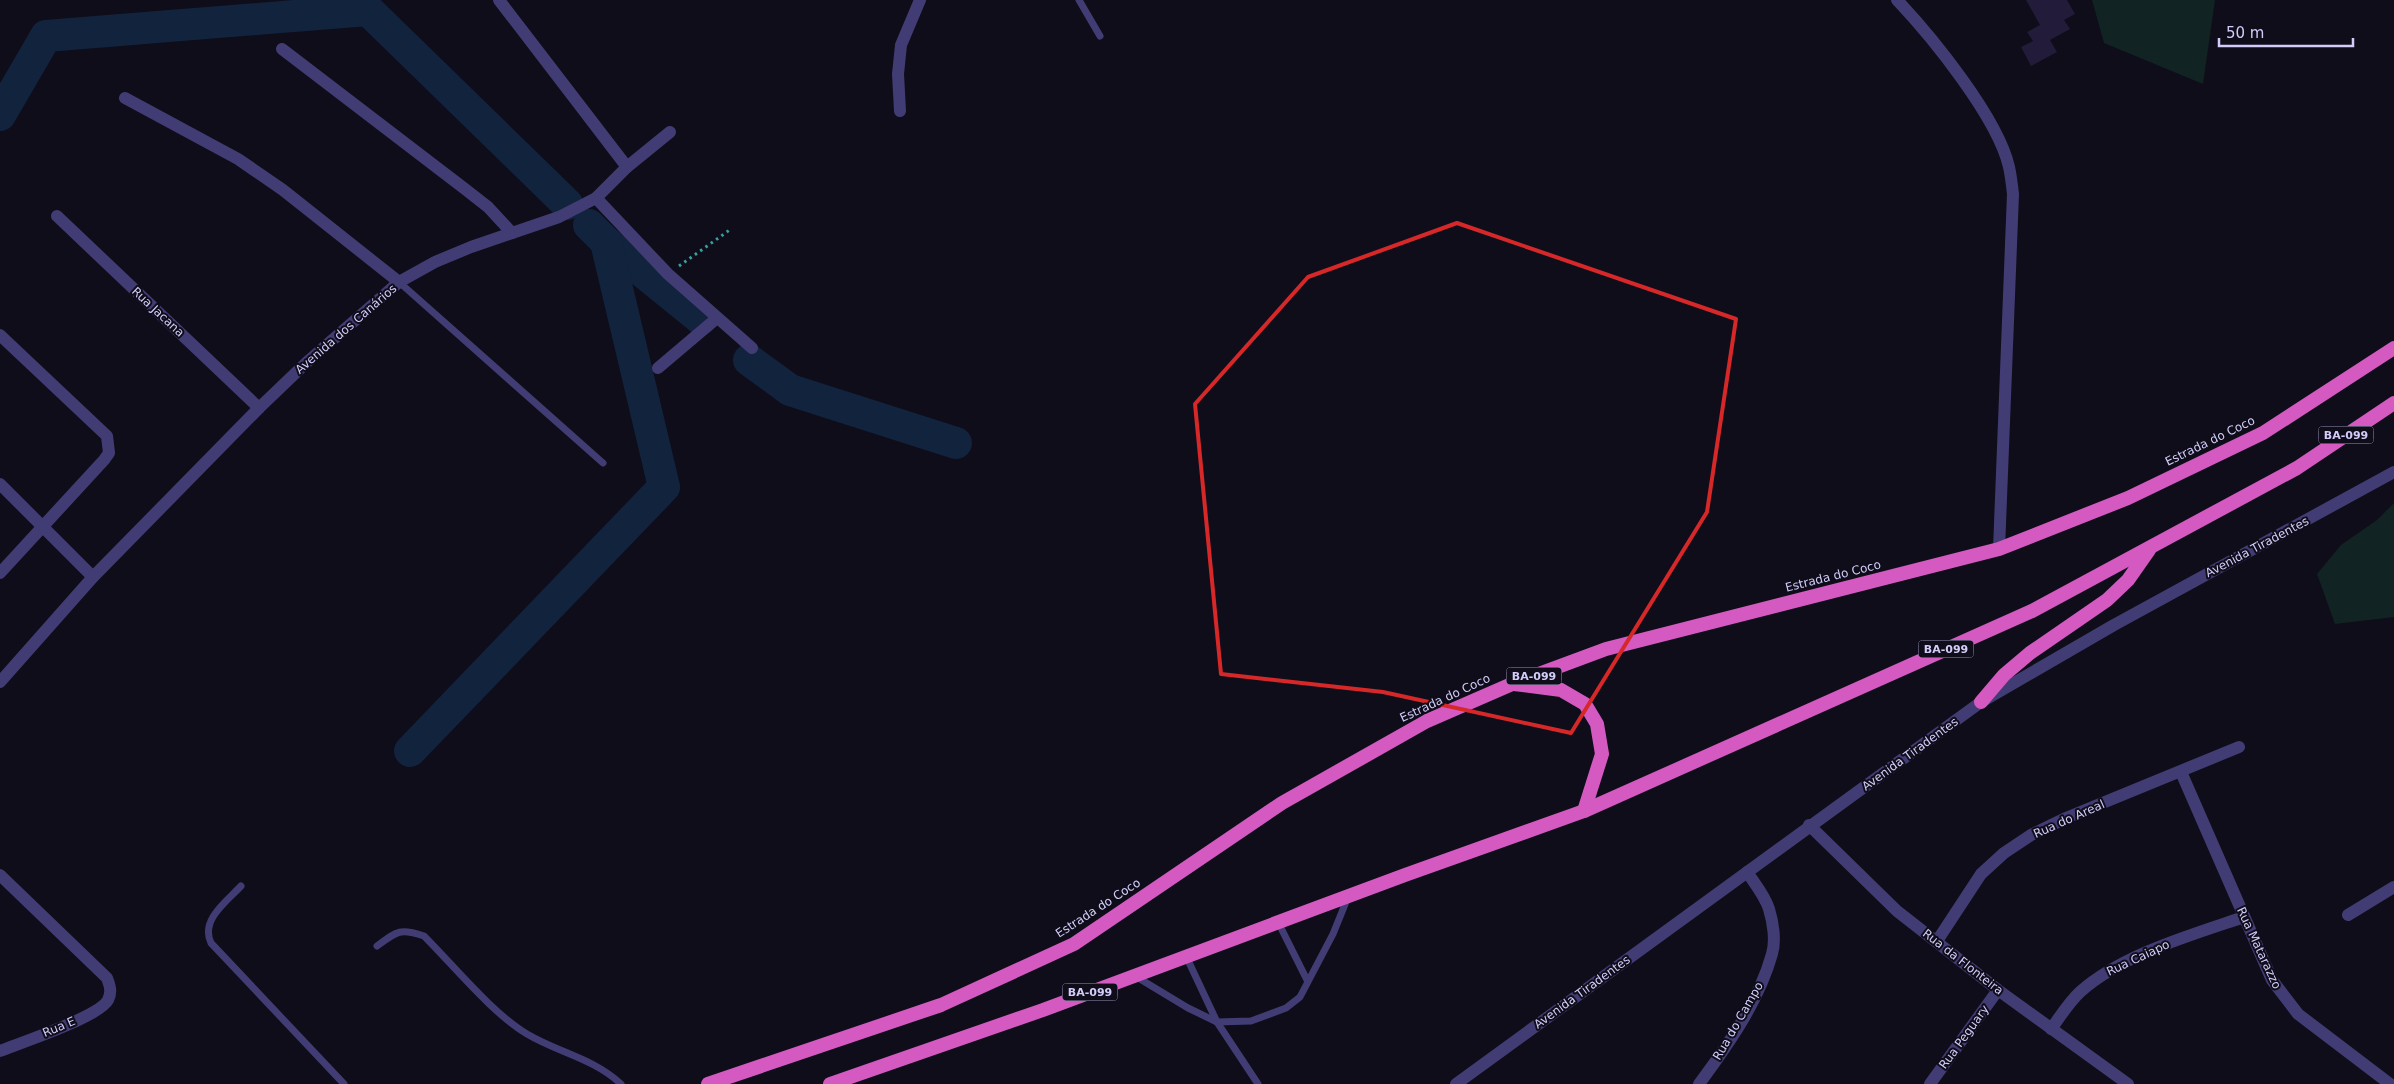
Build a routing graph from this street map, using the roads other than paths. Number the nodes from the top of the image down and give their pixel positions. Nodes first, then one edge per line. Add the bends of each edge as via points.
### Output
1 (499, 0) edge
2 (920, 0) edge
3 (1079, 0) edge
4 (1897, 0) edge
5 (1100, 36) dead end
6 (282, 49) dead end
7 (125, 98) dead end
8 (900, 111) dead end
9 (670, 132) dead end
10 (627, 167) junction
11 (596, 198) junction
12 (56, 216) dead end
13 (512, 234) junction
14 (399, 282) junction
15 (717, 318) junction
16 (0, 335) edge
17 (752, 348) dead end
18 (2394, 348) edge
19 (658, 368) dead end
20 (2394, 403) edge
21 (258, 408) junction
22 (603, 463) dead end
23 (2394, 472) edge
24 (0, 484) edge
25 (43, 527) junction
26 (2152, 545) junction
27 (1998, 549) junction
28 (0, 573) edge
29 (93, 577) junction
30 (0, 682) edge
31 (1512, 684) junction
32 (1981, 702) junction
33 (2239, 747) dead end
34 (2181, 772) junction
35 (1584, 811) junction
36 (1809, 825) junction
37 (1747, 872) junction
38 (0, 875) edge
39 (241, 886) dead end
40 (2394, 887) edge
41 (1348, 896) junction
42 (2348, 915) dead end
43 (2244, 917) junction
44 (1278, 922) junction
45 (1937, 941) junction
46 (377, 946) dead end
47 (1186, 956) junction
48 (1135, 975) junction
49 (1307, 980) junction
50 (1998, 990) junction
51 (1217, 1022) junction
52 (2051, 1028) junction
53 (0, 1051) edge
54 (344, 1084) edge
55 (621, 1084) edge
56 (708, 1084) edge
57 (830, 1084) edge
58 (1258, 1084) edge
59 (1456, 1084) edge
60 (1699, 1084) edge
61 (1930, 1084) edge
62 (2128, 1084) edge
63 (2390, 1084) edge

1 - 10 street
2 - 8 street via 901,45 898,74
3 - 5 lane
4 - 27 street via 1934,43 1983,111 2009,166 2013,194
6 - 13 street via 488,207
7 - 14 street via 238,159 283,190
9 - 10 street, Avenida dos Canários
10 - 11 street, Avenida dos Canários
11 - 13 street, Avenida dos Canários
11 - 15 street via 668,274
12 - 21 street, Rua Jacana
13 - 14 street, Avenida dos Canários via 471,246
14 - 21 street, Avenida dos Canários
14 - 22 lane
15 - 17 street
15 - 19 street
16 - 25 street via 107,436 109,446 104,460
18 - 27 highway, Estrada do Coco / BA-099 via 2263,433 2128,498
20 - 26 highway, BA-099 via 2297,468
21 - 29 street, Avenida dos Canários
23 - 32 street, Avenida Tiradentes via 2114,625
24 - 25 street
25 - 28 street
25 - 29 street
26 - 32 highway via 2128,580 2106,600 2024,658
26 - 35 highway, BA-099 via 2032,610
27 - 31 highway, Estrada do Coco / BA-099 via 1606,649
29 - 30 street, Avenida dos Canários
31 - 35 highway via 1561,690 1585,704 1597,724 1602,754
31 - 56 highway, Estrada do Coco / BA-099 via 1427,721 1282,803 1074,944 941,1005
32 - 36 street, Avenida Tiradentes
33 - 34 street, Rua do Areal
34 - 43 street, Rua Matarazzo
34 - 45 street, Rua do Areal via 2066,818 2004,853 1981,874
35 - 41 highway, BA-099
36 - 37 street, Avenida Tiradentes
36 - 45 street, Rua da Flonteira via 1897,911
37 - 59 street, Avenida Tiradentes
37 - 60 street, Rua do Campo via 1769,908 1773,930 1772,953 1758,990 1736,1030
38 - 53 street, Rua E via 107,978 110,993 102,1007
39 - 54 lane via 211,919 208,928 211,943
40 - 42 street
41 - 44 highway, BA-099
41 - 49 lane via 1333,934
43 - 52 street, Rua Caiapo via 2172,941 2102,975 2078,994
43 - 63 street, Rua Matarazzo via 2272,980 2284,998 2298,1014
44 - 47 highway, BA-099
44 - 49 lane
45 - 50 street, Rua da Flonteira
46 - 55 lane via 397,931 424,936 504,1017 556,1049 608,1072
47 - 48 highway, BA-099
47 - 51 lane
48 - 51 lane
48 - 57 highway, BA-099
49 - 51 lane via 1300,997 1286,1008 1251,1021
50 - 52 street, Rua da Flonteira
50 - 61 street, Rua Peguary
51 - 58 lane
52 - 62 street, Rua da Flonteira

